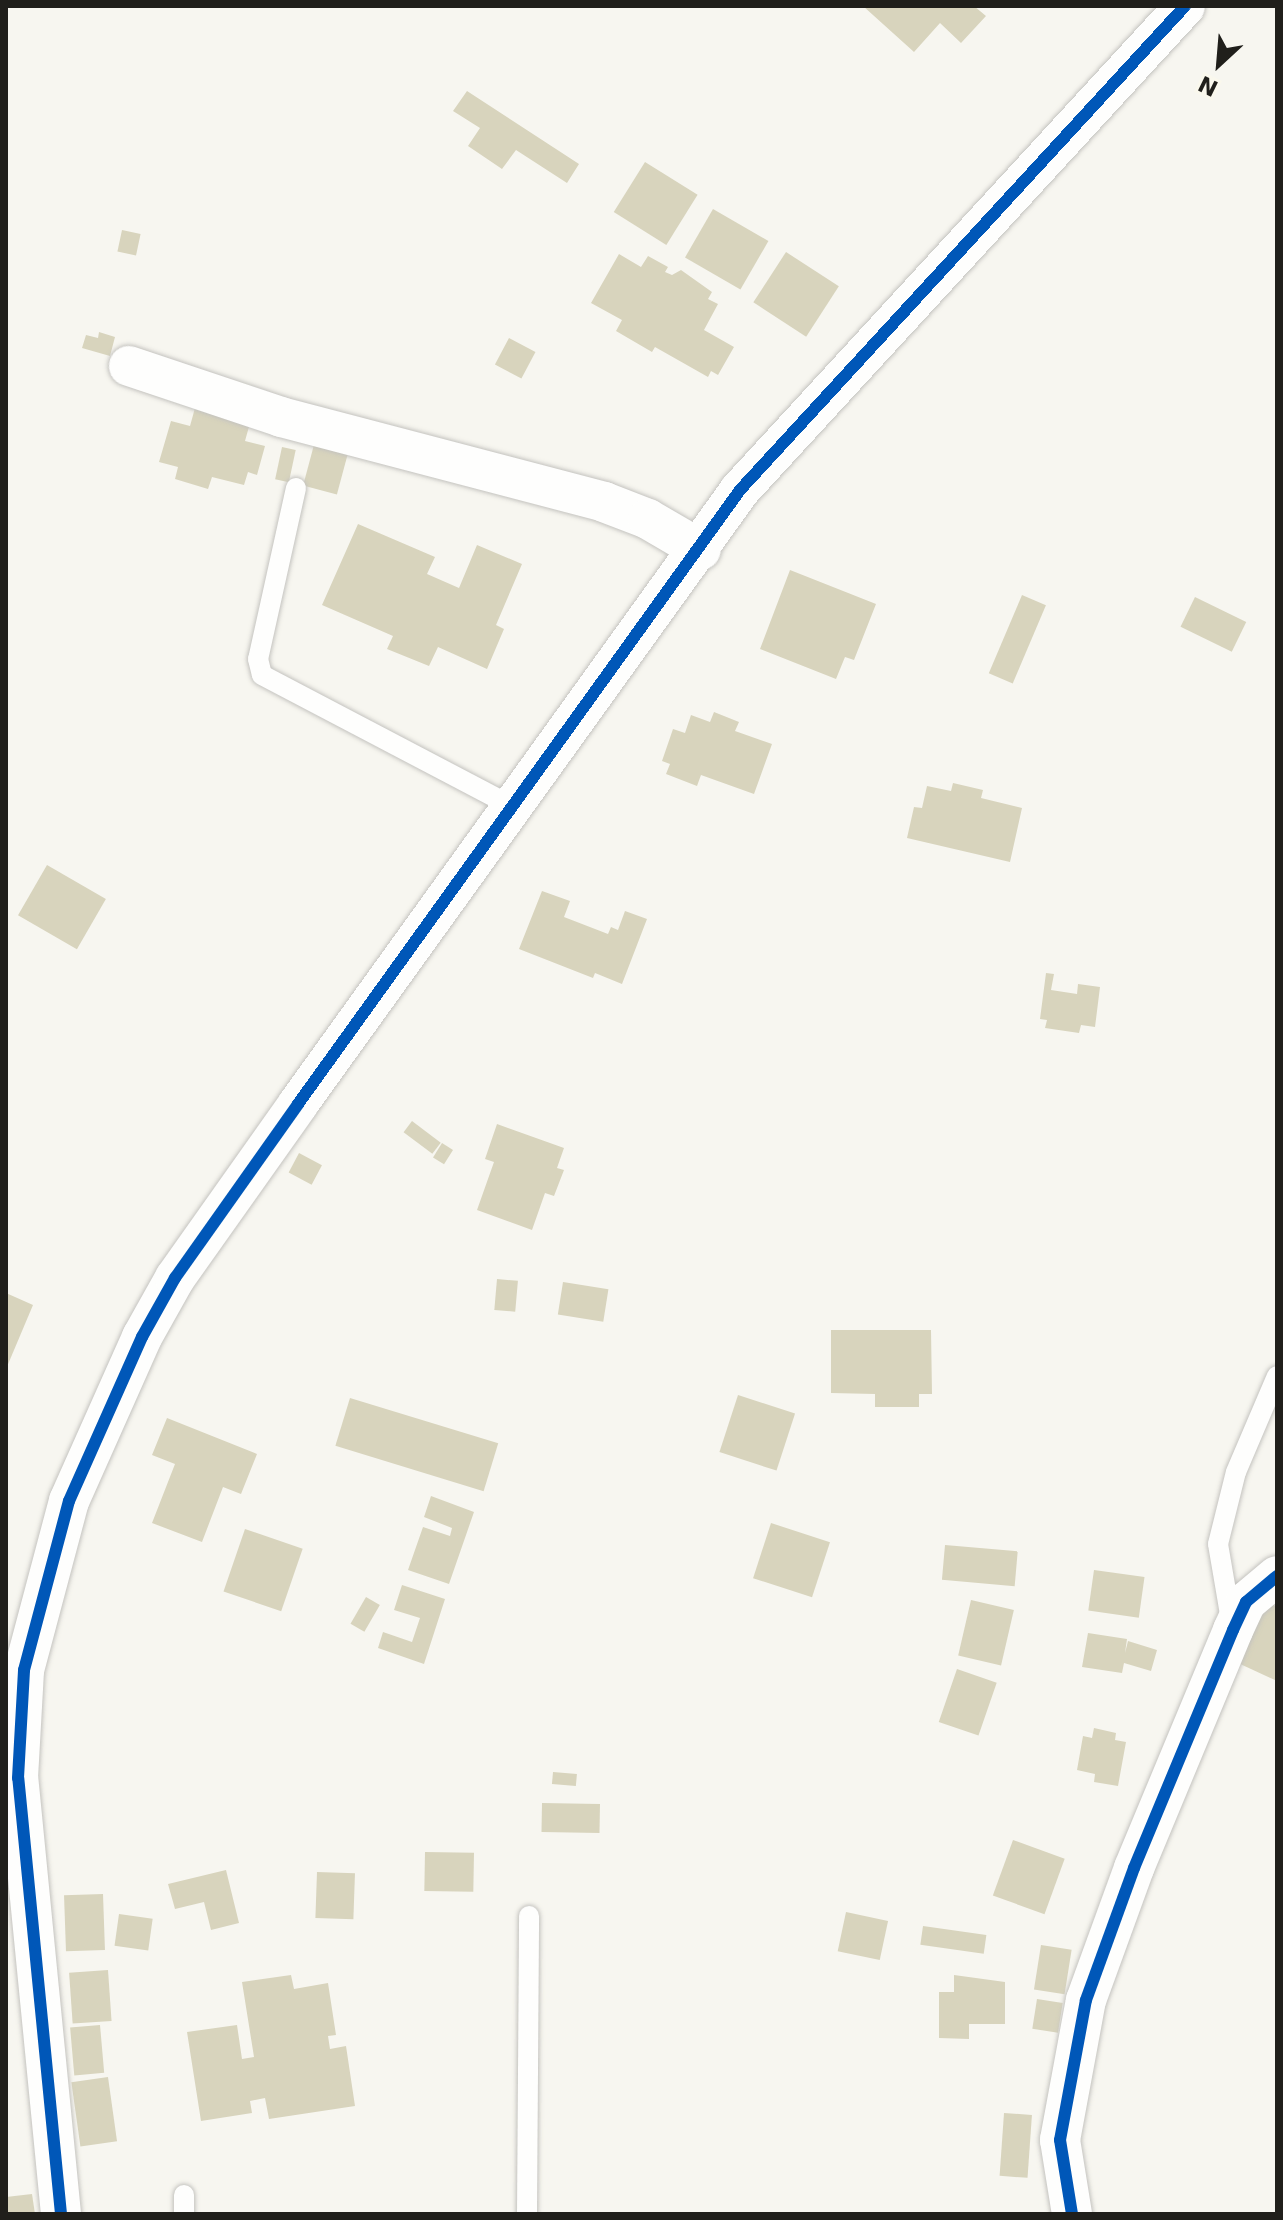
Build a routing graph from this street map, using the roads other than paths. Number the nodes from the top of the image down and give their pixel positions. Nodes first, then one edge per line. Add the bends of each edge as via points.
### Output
1 (1185, 6) edge
2 (129, 366) dead end
3 (296, 488) dead end
4 (701, 550) junction
5 (513, 807) junction
6 (1277, 1376) edge
7 (1277, 1576) edge
8 (1233, 1630) junction
9 (529, 1916) dead end
10 (61, 2214) edge
11 (527, 2214) edge
12 (1072, 2214) edge

1 - 4 street via 777,445
2 - 4 street via 281,417 604,502 648,519
3 - 5 lane via 258,659 262,675
4 - 5 street
5 - 10 street via 175,1278 105,1413 69,1501 24,1670 18,1778
6 - 8 lane via 1236,1472 1218,1544
7 - 8 street via 1246,1602
8 - 12 street via 1134,1868 1086,2000 1060,2140
9 - 11 lane

